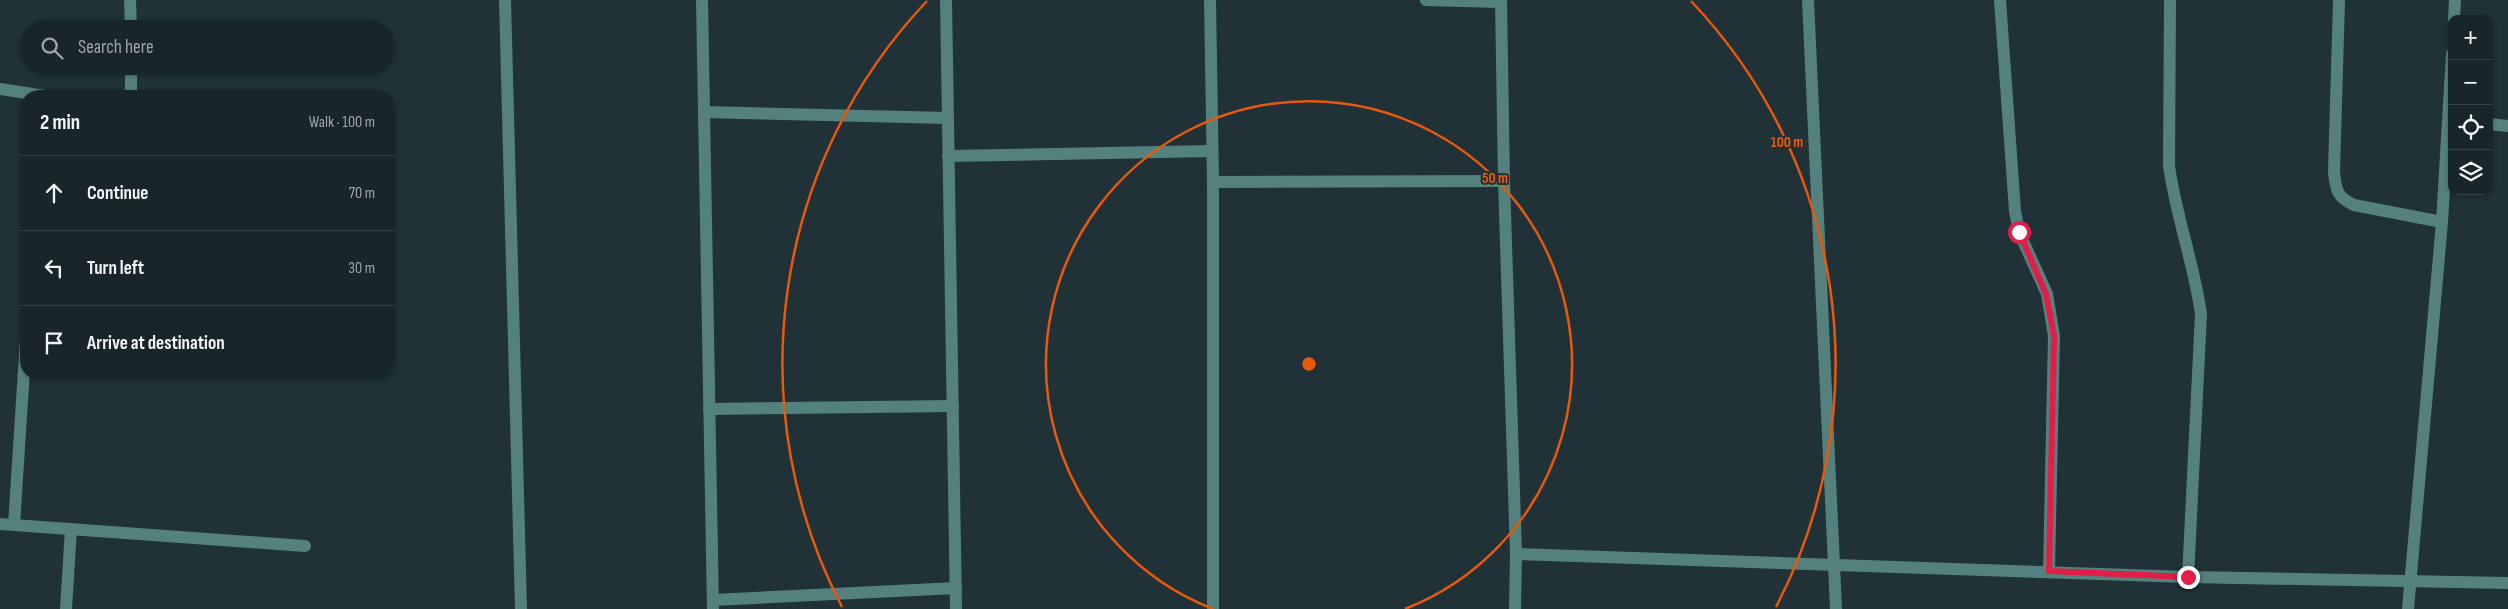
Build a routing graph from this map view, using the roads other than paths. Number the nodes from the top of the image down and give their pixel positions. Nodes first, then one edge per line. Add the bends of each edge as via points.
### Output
1 (130, 0) edge
2 (505, 0) edge
3 (702, 0) edge
4 (946, 0) edge
5 (1210, 0) edge
6 (1426, 0) edge
7 (1808, 0) edge
8 (2000, 0) edge
9 (2170, 0) edge
10 (2339, 0) edge
11 (2455, 0) edge
12 (1501, 1) edge
13 (2454, 15) edge
14 (130, 20) edge
15 (2452, 60) edge
16 (131, 75) edge
17 (0, 89) edge
18 (131, 90) edge
19 (20, 92) edge
20 (2450, 105) edge
21 (704, 112) junction
22 (948, 118) junction
23 (2493, 124) edge
24 (2508, 126) edge
25 (2448, 147) edge
26 (1212, 151) junction
27 (948, 156) junction
28 (1504, 181) junction
29 (1213, 182) junction
30 (2442, 222) junction
31 (23, 380) edge
32 (953, 406) junction
33 (709, 409) junction
34 (0, 524) edge
35 (14, 524) junction
36 (71, 529) junction
37 (305, 546) dead end
38 (1516, 554) junction
39 (1833, 565) junction
40 (2049, 571) junction
41 (2188, 577) junction
42 (2410, 580) junction
43 (2508, 583) edge
44 (956, 588) junction
45 (713, 605) edge
46 (66, 609) edge
47 (521, 609) edge
48 (956, 609) edge
49 (1213, 609) edge
50 (1515, 609) edge
51 (1836, 609) edge
52 (2408, 609) edge

1 - 14 street
2 - 47 street
3 - 21 street
4 - 22 street
5 - 26 street
6 - 12 street
7 - 39 street
8 - 40 street via 2016,218 2046,294 2054,336
9 - 41 street via 2169,166 2201,314
10 - 30 street via 2334,172 2341,199 2354,205
11 - 13 street
12 - 28 street
15 - 20 street
16 - 18 street
17 - 19 street
21 - 22 street
21 - 33 street
22 - 27 street
23 - 24 street
25 - 30 street
26 - 27 street
26 - 29 street
27 - 32 street
28 - 29 street
28 - 38 street
29 - 49 street
30 - 42 street
31 - 35 street
32 - 33 street
32 - 44 street
33 - 45 street
34 - 35 street
35 - 36 street
36 - 37 street
36 - 46 street
38 - 39 street
38 - 50 street
39 - 40 street
39 - 51 street
40 - 41 street
41 - 42 street
42 - 43 street
42 - 52 street
44 - 45 street
44 - 48 street

